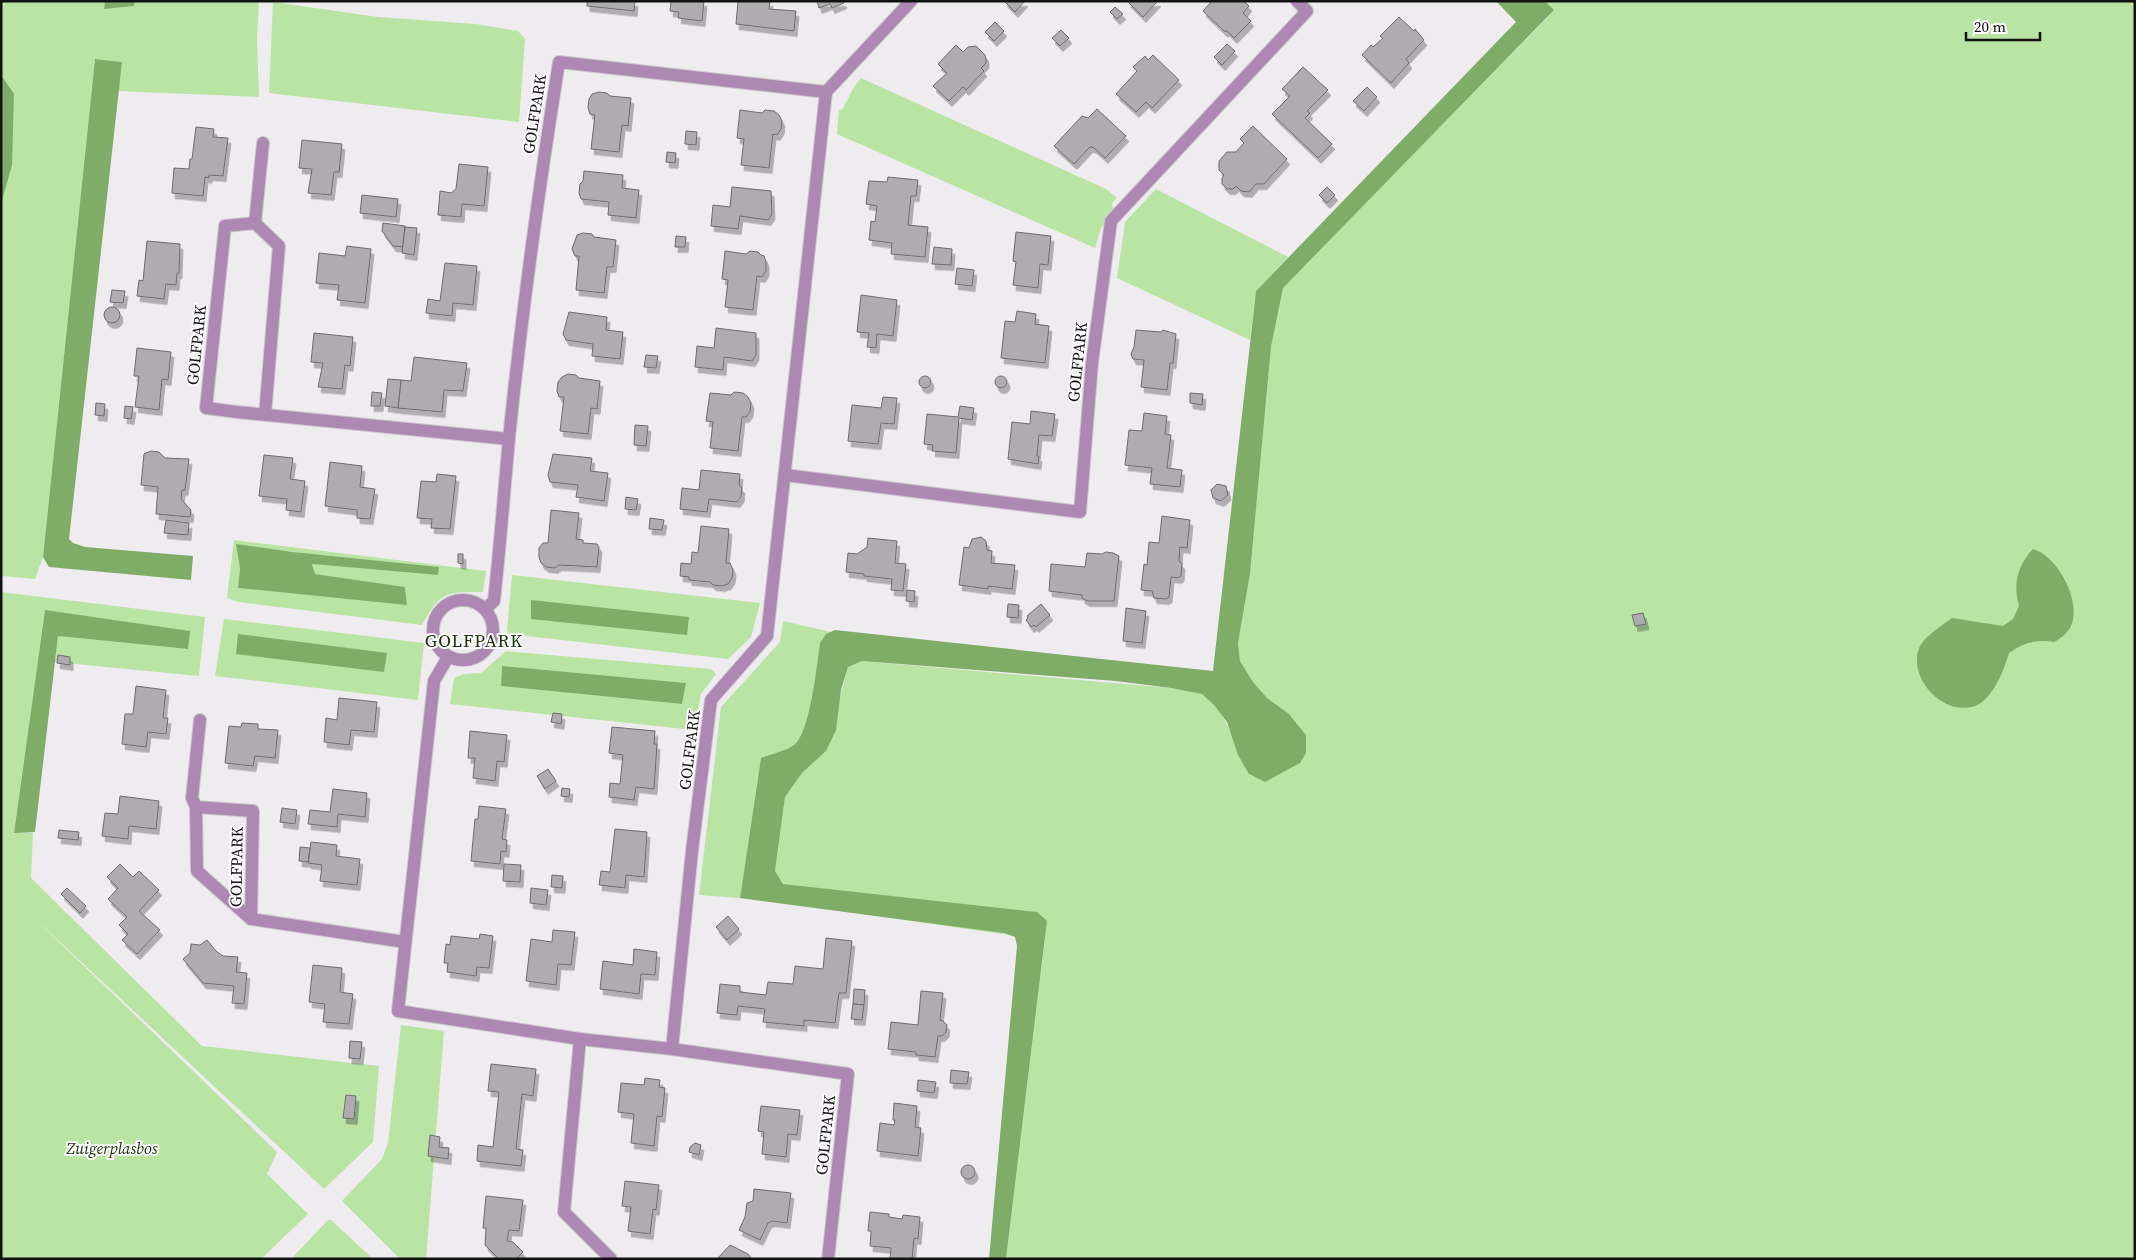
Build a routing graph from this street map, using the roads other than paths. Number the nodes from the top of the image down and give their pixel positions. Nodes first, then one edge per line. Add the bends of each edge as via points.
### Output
1 (912, 1) edge
2 (1297, 1) edge
3 (826, 92) junction
4 (263, 143) dead end
5 (255, 224) junction
6 (265, 415) junction
7 (509, 439) junction
8 (785, 475) junction
9 (486, 609) junction
10 (448, 657) junction
11 (200, 720) dead end
12 (196, 807) junction
13 (251, 919) junction
14 (405, 942) junction
15 (580, 1039) junction
16 (672, 1049) junction
17 (611, 1259) edge
18 (828, 1259) edge

1 - 3 street
2 - 8 street, GOLFPARK via 1307,11 1111,221 1092,364 1080,512
3 - 7 street, GOLFPARK via 559,62 540,181
3 - 8 street, GOLFPARK
4 - 5 street
5 - 6 street via 279,246
5 - 6 street, GOLFPARK via 226,226 206,408
6 - 7 street, GOLFPARK
7 - 9 street, GOLFPARK via 494,601
8 - 16 street, GOLFPARK via 766,636 711,700
9 - 10 street via 493,620 494,634 485,652 468,660
9 - 10 street via 470,600 453,602 439,612 433,628 434,640
10 - 14 street, GOLFPARK via 434,681
11 - 12 street, GOLFPARK via 192,798
12 - 13 street, GOLFPARK via 196,871
12 - 13 street, GOLFPARK via 253,811
13 - 14 street, GOLFPARK
14 - 15 street, GOLFPARK via 398,1010
15 - 16 street, GOLFPARK
15 - 17 street via 564,1212
16 - 18 street, GOLFPARK via 848,1074

